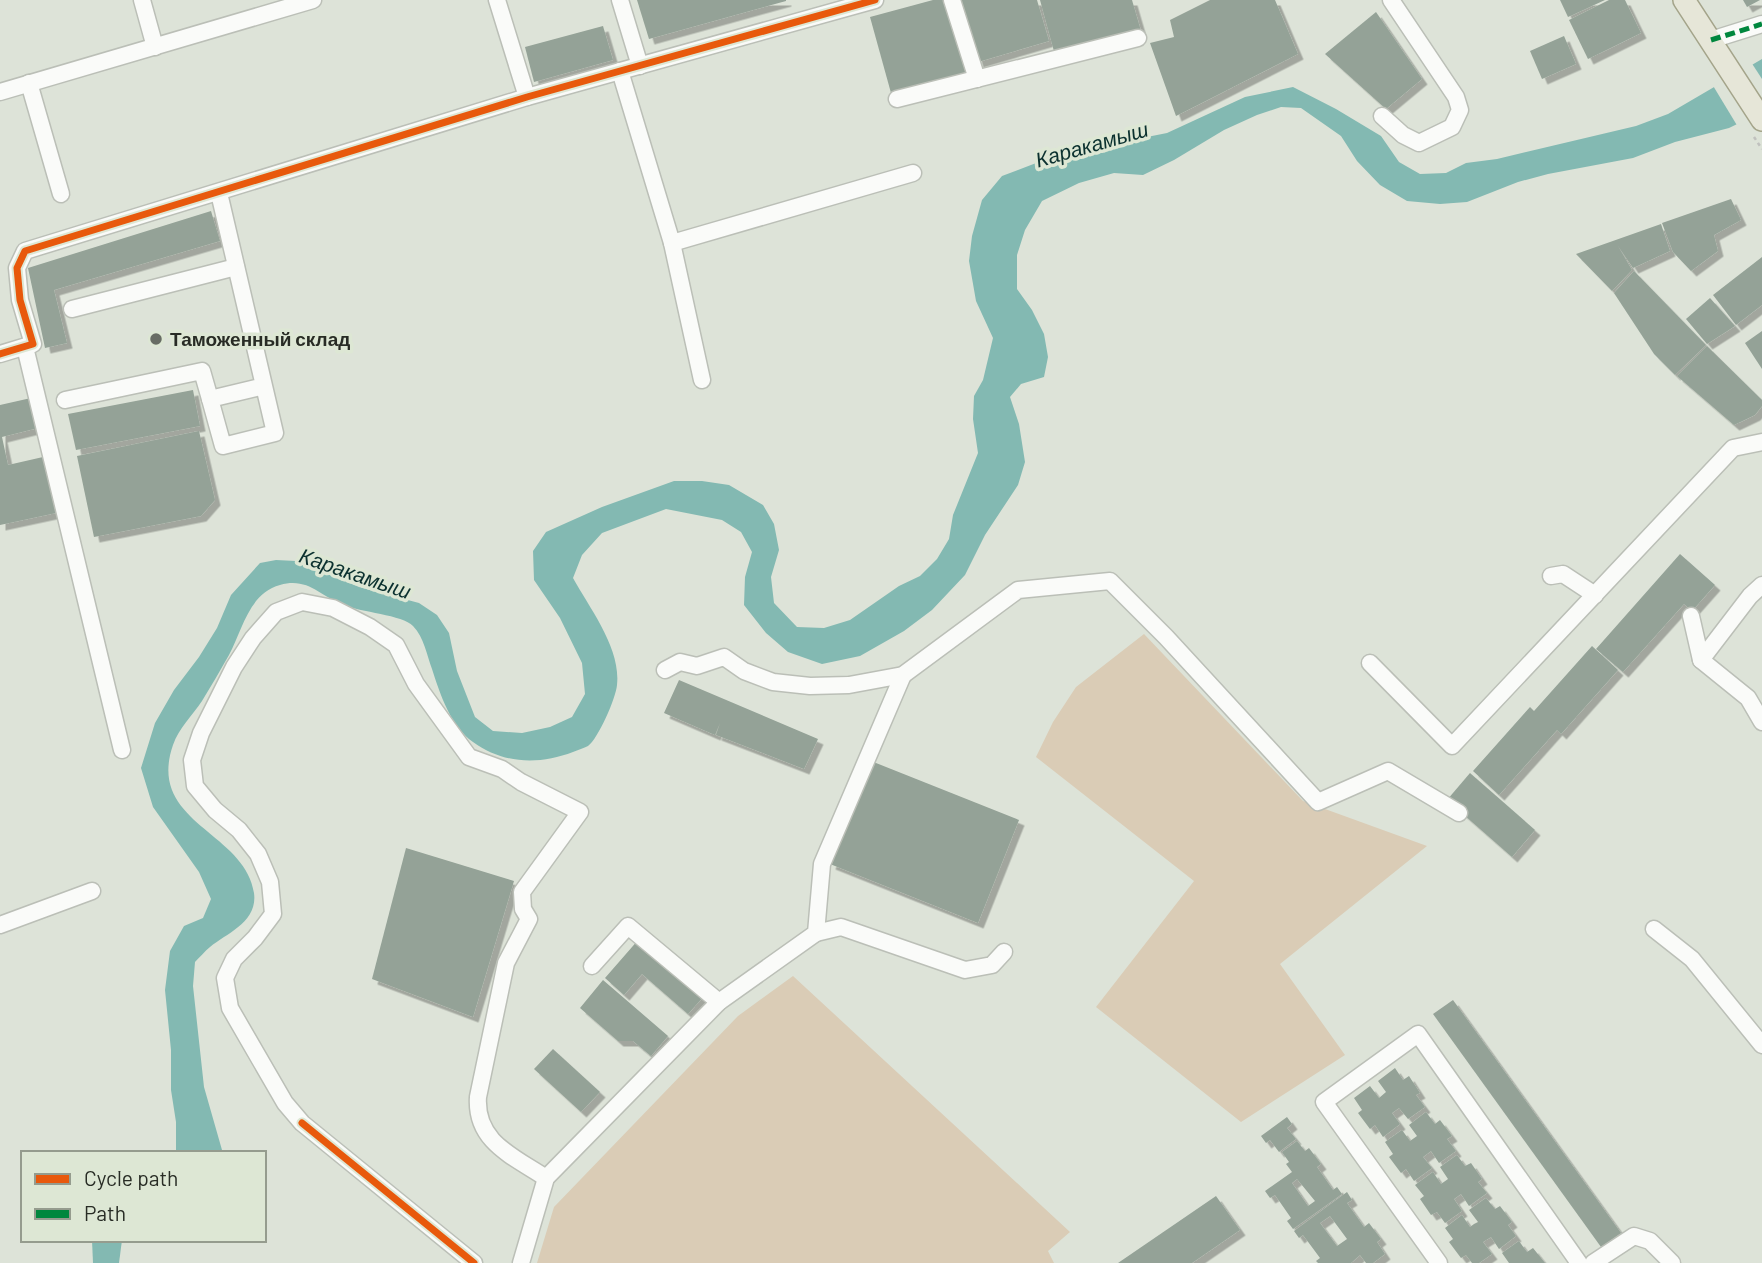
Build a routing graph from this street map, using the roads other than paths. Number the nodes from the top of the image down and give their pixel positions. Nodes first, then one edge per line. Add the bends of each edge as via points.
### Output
1 (142, 0) edge
2 (313, 0) edge
3 (497, 0) edge
4 (620, 0) edge
5 (875, 0) edge
6 (952, 0) edge
7 (1391, 0) edge
8 (1684, 0) edge
9 (1762, 24) edge
10 (1138, 38) dead end
11 (1711, 40) junction
12 (155, 47) junction
13 (640, 66) junction
14 (620, 71) junction
15 (977, 79) junction
16 (29, 83) junction
17 (0, 92) edge
18 (527, 97) junction
19 (898, 100) dead end
20 (1382, 116) dead end
21 (1762, 120) edge
22 (913, 173) dead end
23 (219, 192) junction
24 (61, 194) dead end
25 (671, 243) junction
26 (236, 267) junction
27 (72, 309) dead end
28 (25, 347) junction
29 (0, 354) edge
30 (702, 380) dead end
31 (264, 386) junction
32 (210, 399) junction
33 (65, 400) dead end
34 (1762, 442) edge
35 (1552, 576) dead end
36 (1762, 585) edge
37 (1595, 595) junction
38 (1691, 616) dead end
39 (1701, 660) junction
40 (1370, 663) dead end
41 (665, 670) dead end
42 (903, 675) junction
43 (1762, 722) edge
44 (122, 750) dead end
45 (1459, 813) dead end
46 (92, 891) dead end
47 (0, 925) edge
48 (1654, 929) dead end
49 (816, 933) junction
50 (1004, 952) dead end
51 (592, 967) dead end
52 (719, 1002) junction
53 (1762, 1045) edge
54 (546, 1178) junction
55 (474, 1263) edge
56 (521, 1263) edge
57 (1439, 1263) edge
58 (1579, 1263) edge
59 (1594, 1263) edge
60 (1672, 1263) edge

1 - 12 street
2 - 12 street
3 - 18 street
4 - 13 street
5 - 13 street
6 - 15 street
7 - 20 street via 1460,110 1452,127 1419,143
8 - 11 main road
9 - 11 street
10 - 15 street
11 - 21 main road
12 - 16 street
13 - 14 street
14 - 18 street
14 - 25 street
15 - 19 street
16 - 17 street
16 - 24 street
18 - 23 street
22 - 25 street
23 - 26 street
23 - 28 street via 25,251 17,268 20,300 33,344
25 - 30 street
26 - 27 street
26 - 31 street
28 - 29 street
28 - 44 street
31 - 32 street
31 - 32 street via 275,432 223,446
32 - 33 street via 202,371
34 - 37 street via 1733,447
35 - 37 street via 1563,574
36 - 39 street
37 - 40 street via 1452,746
38 - 39 street
39 - 43 street via 1748,698
41 - 42 street via 680,662 697,666 724,657 773,682 810,687
42 - 45 street via 1018,590 1110,580 1318,802 1388,771
42 - 49 street via 822,864
46 - 47 street
48 - 53 street via 1692,959
49 - 50 street via 841,927 965,970 992,965
49 - 52 street
51 - 52 street via 628,926
52 - 54 street
54 - 55 street via 485,1133 477,1113 478,1097 506,963 529,919 522,892 580,812 502,769 469,757 416,684 396,645 370,627 333,608 302,602 276,612 234,667 192,760 195,786 258,854 270,882 273,914 234,958 225,978 230,1008 285,1103 302,1123
54 - 56 street
57 - 58 street via 1324,1102 1419,1034
59 - 60 street via 1634,1236 1650,1241

